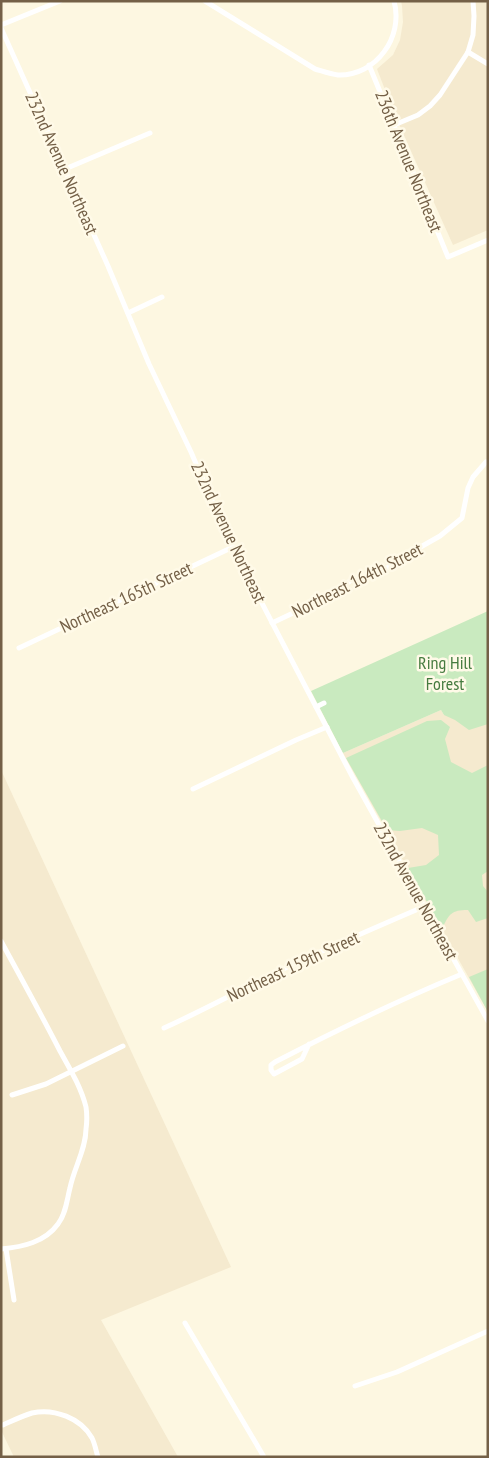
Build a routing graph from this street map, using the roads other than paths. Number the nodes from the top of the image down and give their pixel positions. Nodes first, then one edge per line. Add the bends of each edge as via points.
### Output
1 (60, 1) edge
2 (206, 1) edge
3 (394, 1) edge
4 (473, 1) edge
5 (1, 27) edge
6 (468, 52) junction
7 (488, 64) edge
8 (369, 66) junction
9 (394, 125) junction
10 (150, 133) dead end
11 (64, 169) junction
12 (488, 240) edge
13 (162, 297) dead end
14 (128, 313) junction
15 (486, 462) dead end
16 (233, 547) junction
17 (272, 622) junction
18 (19, 648) dead end
19 (324, 703) dead end
20 (316, 707) junction
21 (327, 727) junction
22 (193, 789) dead end
23 (423, 907) junction
24 (1, 941) edge
25 (462, 974) junction
26 (488, 1021) edge
27 (164, 1028) dead end
28 (309, 1044) junction
29 (123, 1046) dead end
30 (71, 1072) junction
31 (12, 1095) dead end
32 (4, 1249) edge
33 (14, 1300) dead end
34 (184, 1323) dead end
35 (488, 1331) edge
36 (355, 1386) dead end
37 (3, 1424) dead end
38 (98, 1457) edge
39 (264, 1457) edge

1 - 5 street
2 - 8 street via 315,69 339,75
3 - 8 street via 396,28 392,39 387,49
4 - 6 street via 473,35
5 - 11 street, 232nd Avenue Northeast
6 - 7 street
6 - 9 street via 430,106
8 - 9 street, 236th Avenue Northeast
9 - 12 street, 236th Avenue Northeast via 448,257
10 - 11 street
11 - 14 street, 232nd Avenue Northeast
13 - 14 street
14 - 16 street, 232nd Avenue Northeast
15 - 17 street, Northeast 164th Street via 473,477 462,518 448,530 389,567 350,581 329,596
16 - 17 street, 232nd Avenue Northeast
16 - 18 street, Northeast 165th Street
17 - 20 street, 232nd Avenue Northeast
19 - 20 street
20 - 21 street, 232nd Avenue Northeast
21 - 22 street
21 - 23 street, 232nd Avenue Northeast
23 - 25 street, 232nd Avenue Northeast
23 - 27 street, Northeast 159th Street via 295,964
24 - 30 street
25 - 26 street, 232nd Avenue Northeast
25 - 28 street
28 - 28 street via 271,1065 274,1074 302,1059
29 - 30 street
30 - 31 street
30 - 32 street via 83,1096 86,1131 64,1213 58,1224 37,1242
32 - 33 street
34 - 39 street
35 - 36 street via 397,1372
37 - 38 street via 33,1413 52,1412 65,1416 86,1430 93,1439

